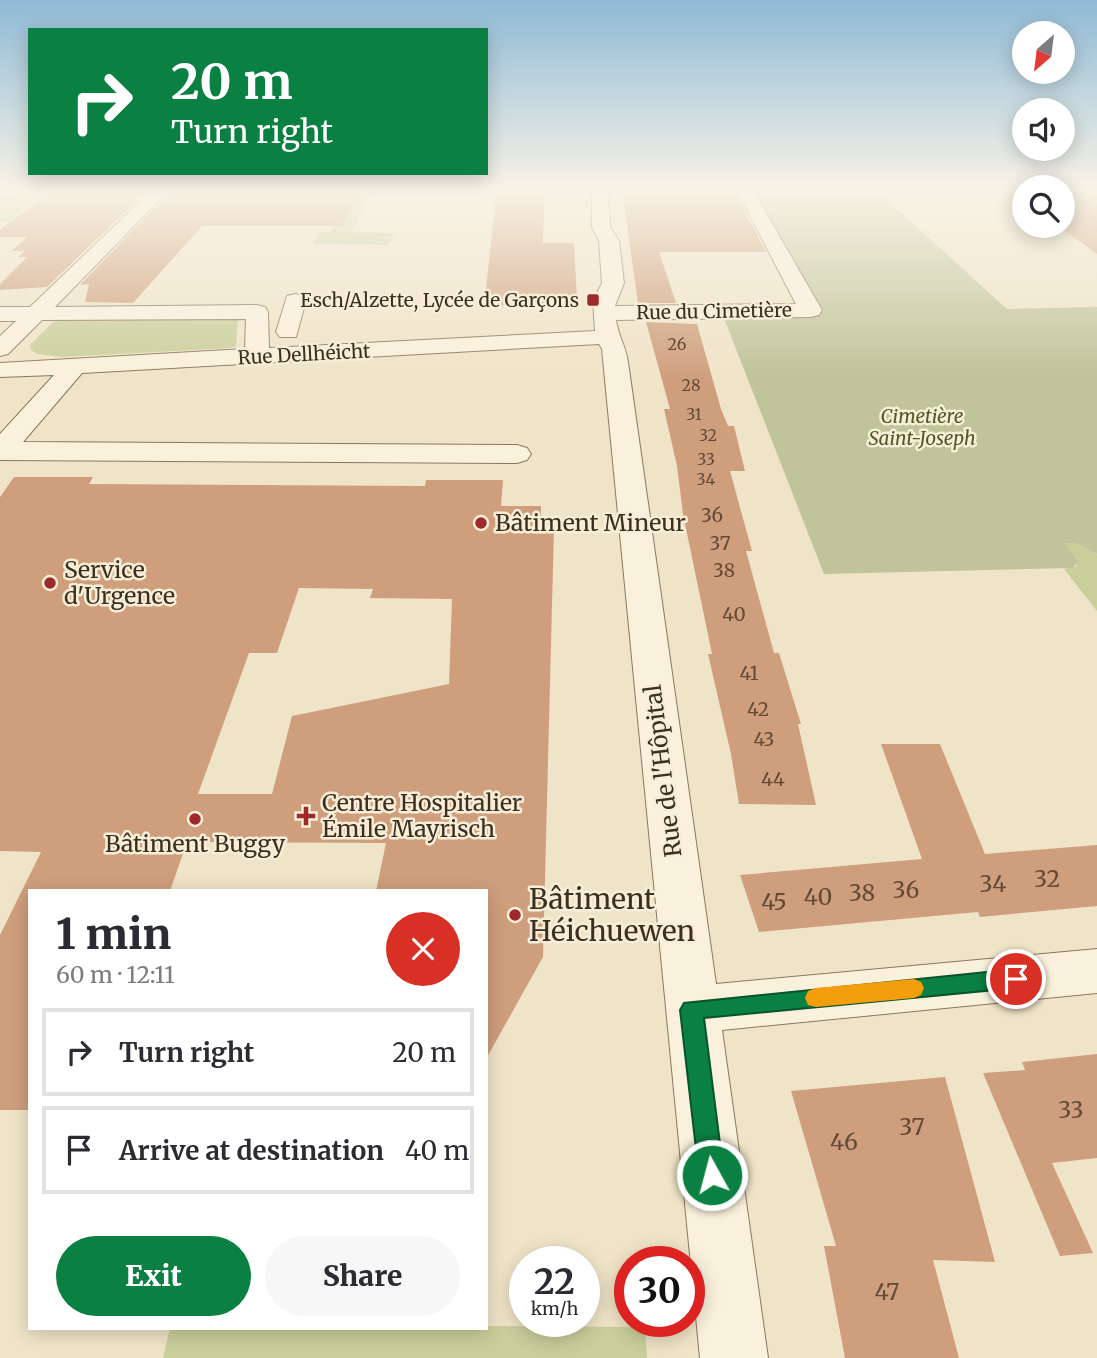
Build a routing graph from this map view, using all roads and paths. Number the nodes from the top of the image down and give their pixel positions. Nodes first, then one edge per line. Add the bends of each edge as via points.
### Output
1 (97, 252) edge
2 (610, 252) edge
3 (779, 252) edge
4 (295, 301) dead end
5 (35, 313) junction
6 (0, 314) edge
7 (606, 325) junction
8 (288, 332) dead end
9 (0, 349) edge
10 (257, 356) junction
11 (75, 366) junction
12 (0, 370) edge
13 (1, 451) edge
14 (517, 454) dead end
15 (1097, 971) edge
16 (691, 1010) junction
17 (734, 1358) edge

1 - 5 street
2 - 7 street via 613,283 604,301
3 - 7 street, Rue du Cimetière via 811,310
4 - 8 street
5 - 6 street
5 - 9 street
5 - 10 street via 257,312
7 - 10 street, Rue Dellhéicht
7 - 16 street, Rue de l'Hôpital via 616,362
10 - 11 street, Rue Dellhéicht
11 - 12 street, Rue Dellhéicht
11 - 13 street
13 - 14 street via 194,452 193,467 216,475 307,474 333,461 337,453
15 - 16 street
16 - 17 street, Rue de l'Hôpital

